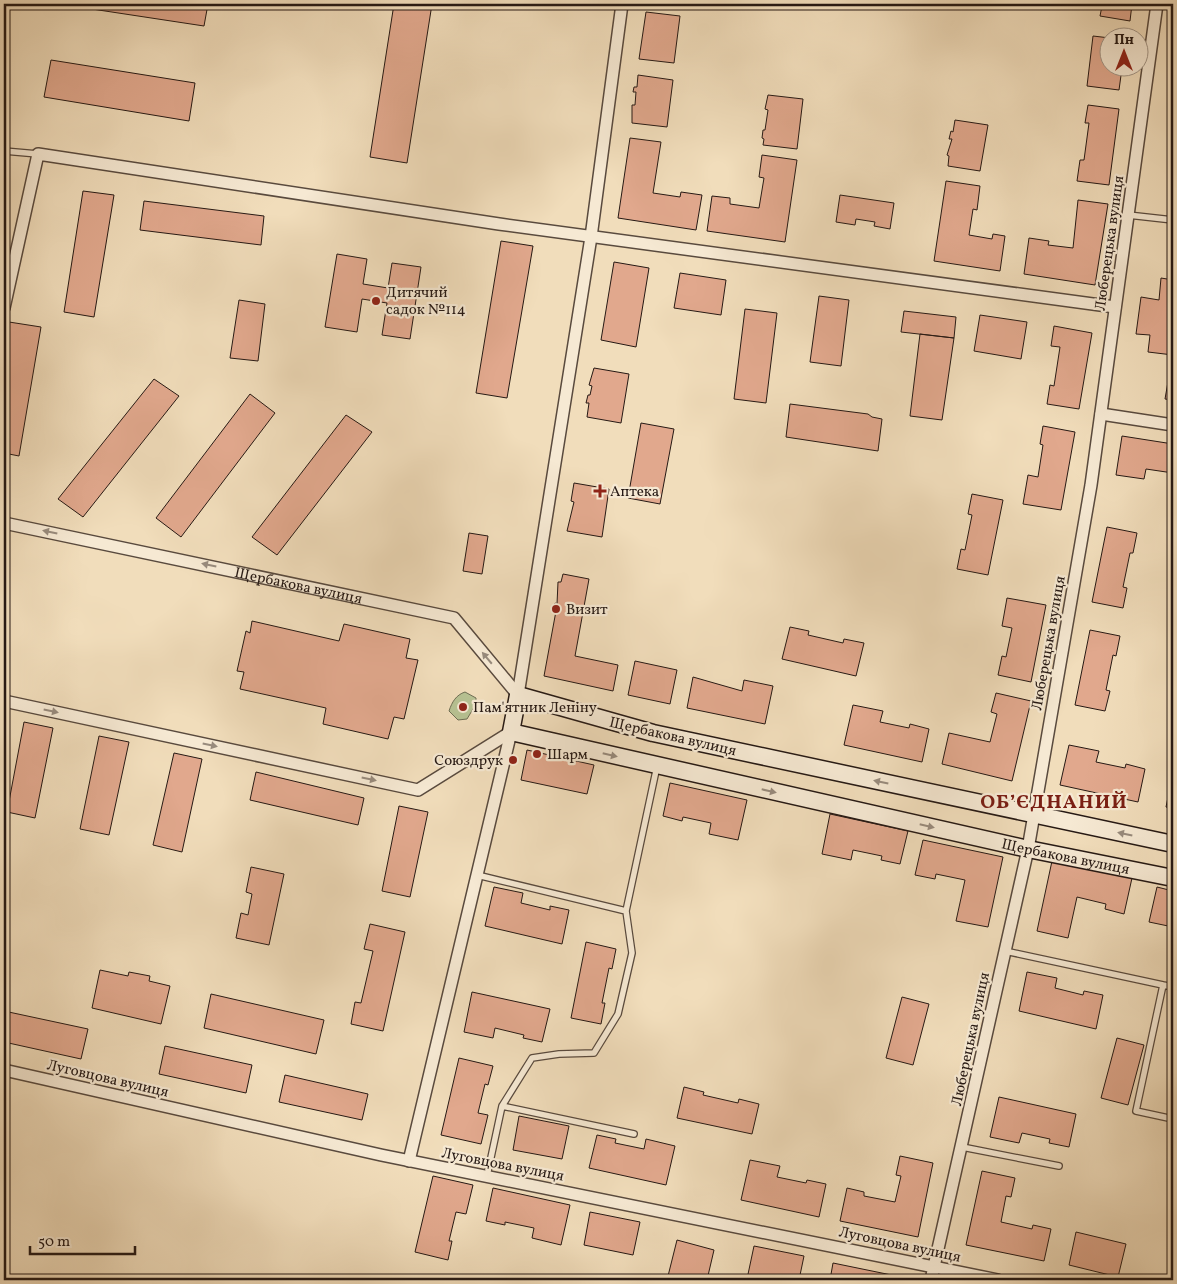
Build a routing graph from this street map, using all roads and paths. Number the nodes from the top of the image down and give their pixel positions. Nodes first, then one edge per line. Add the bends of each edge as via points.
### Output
1 (622, 4) edge
2 (1157, 4) edge
3 (4, 151) edge
4 (38, 154) junction
5 (1128, 215) junction
6 (1173, 220) edge
7 (591, 236) junction
8 (4, 308) edge
9 (1115, 308) junction
10 (1101, 414) junction
11 (1173, 425) edge
12 (4, 523) edge
13 (518, 695) junction
14 (4, 701) edge
15 (511, 732) junction
16 (657, 766) junction
17 (1033, 815) junction
18 (1173, 844) edge
19 (1028, 849) junction
20 (477, 876) junction
21 (1173, 878) edge
22 (626, 911) junction
23 (1005, 951) junction
24 (1163, 985) junction
25 (1173, 987) edge
26 (4, 1070) edge
27 (502, 1106) junction
28 (1173, 1119) edge
29 (634, 1134) dead end
30 (962, 1147) junction
31 (409, 1161) junction
32 (1059, 1166) dead end
33 (487, 1176) junction
34 (934, 1266) junction
35 (931, 1280) edge
36 (998, 1280) edge

1 - 7 street
2 - 5 street, Люберецька вулиця
3 - 4 lane
4 - 7 street
4 - 8 street
5 - 6 lane
5 - 9 street, Люберецька вулиця
7 - 9 street
7 - 13 street
9 - 10 street, Люберецька вулиця
10 - 11 street
10 - 17 street, Люберецька вулиця
13 -> 12 street, Щербакова вулиця via 454,618
13 - 15 street
17 -> 13 street, Щербакова вулиця via 653,733
14 -> 15 street via 418,790
15 -> 16 street, Щербакова вулиця
15 - 20 street
16 -> 19 street, Щербакова вулиця
16 - 22 lane
18 -> 17 street, Щербакова вулиця
17 - 19 street, Люберецька вулиця
19 - 21 street, Щербакова вулиця
19 - 23 street, Люберецька вулиця
20 - 22 lane
20 - 31 street
22 - 27 lane via 632,953 618,1014 602,1044 594,1054 532,1058
23 - 24 lane
23 - 30 street, Люберецька вулиця
24 - 25 lane
24 - 28 lane via 1136,1111
26 - 31 street, Луговцова вулиця
27 - 29 lane
27 - 33 lane
30 - 32 lane
30 - 34 street, Люберецька вулиця
31 - 33 street, Луговцова вулиця
33 - 34 street, Луговцова вулиця
34 - 35 street, Люберецька вулиця
34 - 36 street, Луговцова вулиця

